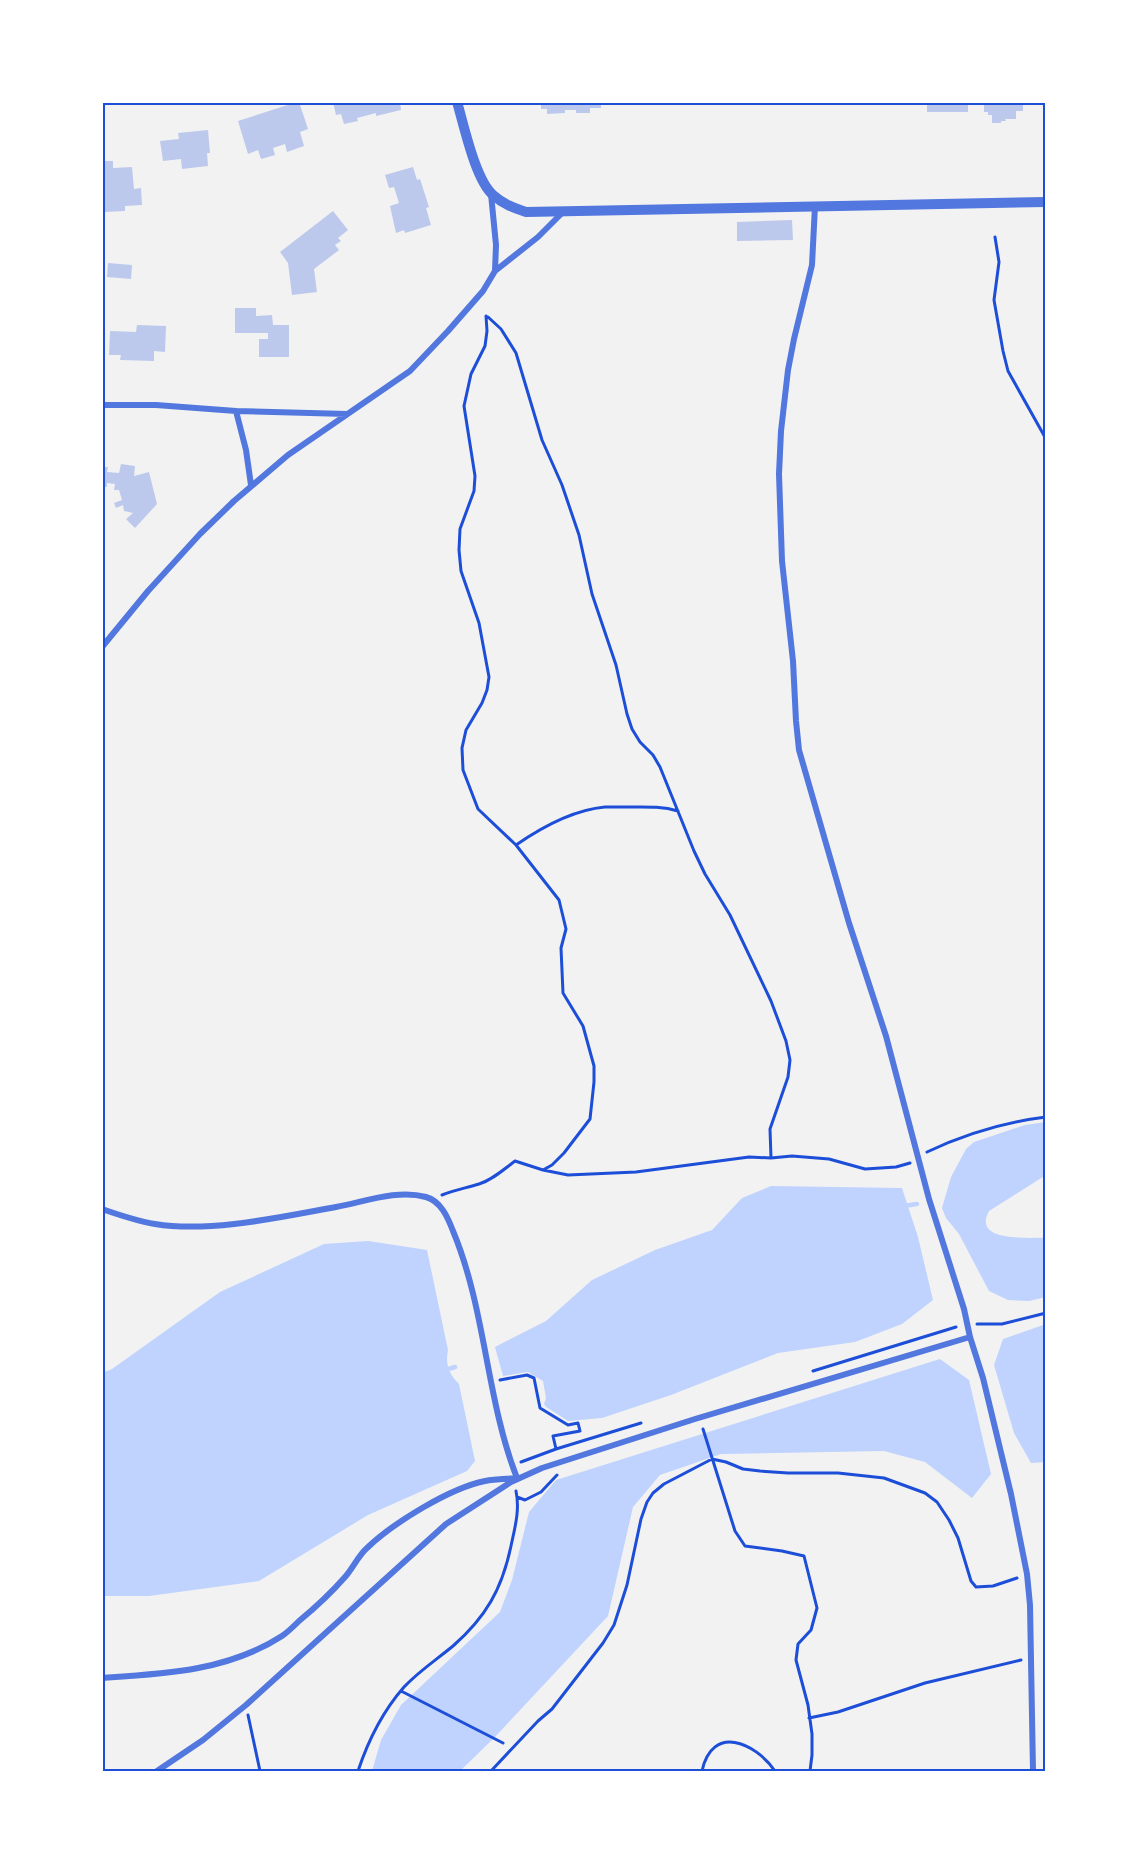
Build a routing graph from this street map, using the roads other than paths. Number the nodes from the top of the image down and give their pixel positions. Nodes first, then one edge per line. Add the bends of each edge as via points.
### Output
1 (457, 102) edge
2 (491, 194) junction
3 (1046, 202) edge
4 (815, 206) junction
5 (563, 212) junction
6 (495, 271) junction
7 (102, 405) edge
8 (236, 411) junction
9 (347, 414) junction
10 (251, 485) junction
11 (102, 647) edge
12 (102, 1209) edge
13 (970, 1337) junction
14 (514, 1480) junction
15 (102, 1678) edge
16 (157, 1771) edge
17 (1033, 1771) edge

1 - 2 street via 478,171
2 - 5 street via 526,212
2 - 6 street
3 - 4 street
4 - 5 street
4 - 13 street via 813,265 788,370 779,474 782,561 799,750 886,1036
5 - 6 street
6 - 9 street via 483,291 410,371
7 - 8 street
8 - 9 street
8 - 10 street
9 - 10 street
10 - 11 street via 200,534
12 - 14 street via 156,1224 196,1225 277,1217 386,1196 434,1200 450,1224 463,1260
13 - 14 street via 760,1398
13 - 17 street via 986,1390 1027,1574
14 - 15 street via 484,1482 457,1491 399,1523 365,1549 320,1604 283,1636 267,1644 196,1670
14 - 16 street via 430,1537 246,1705

